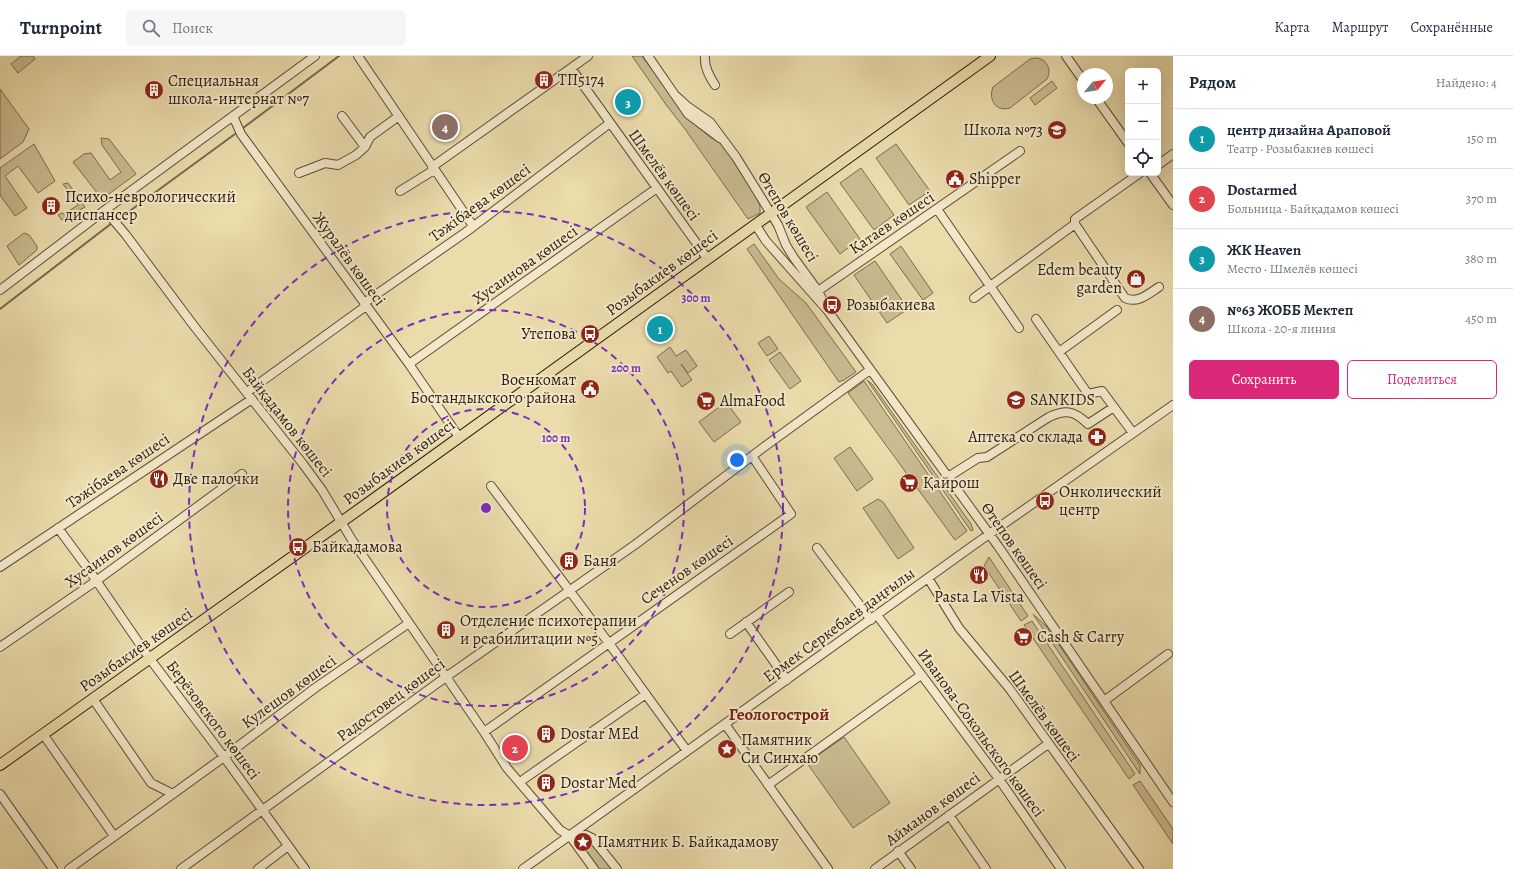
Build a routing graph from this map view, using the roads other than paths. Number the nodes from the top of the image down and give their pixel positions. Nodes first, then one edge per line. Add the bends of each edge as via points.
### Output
1 (314, 56) edge
2 (358, 56) edge
3 (588, 56) edge
4 (648, 56) edge
5 (706, 56) edge
6 (990, 56) edge
7 (1066, 56) edge
8 (571, 68) junction
9 (1077, 72) edge
10 (714, 85) dead end
11 (1100, 104) edge
12 (233, 116) junction
13 (342, 116) dead end
14 (398, 116) junction
15 (610, 123) junction
16 (1127, 140) edge
17 (365, 147) junction
18 (1020, 151) dead end
19 (1173, 154) edge
20 (1161, 163) edge
21 (433, 168) junction
22 (299, 173) dead end
23 (1136, 176) edge
24 (1152, 176) edge
25 (657, 188) junction
26 (400, 191) dead end
27 (1173, 206) edge
28 (938, 209) junction
29 (105, 210) junction
30 (770, 213) junction
31 (755, 224) junction
32 (1075, 224) junction
33 (473, 226) junction
34 (707, 258) junction
35 (991, 286) junction
36 (1159, 286) dead end
37 (0, 290) edge
38 (818, 291) junction
39 (974, 298) dead end
40 (365, 304) junction
41 (1117, 310) dead end
42 (828, 311) junction
43 (1036, 319) dead end
44 (1020, 328) dead end
45 (1059, 352) junction
46 (409, 364) junction
47 (870, 370) junction
48 (250, 396) junction
49 (1173, 405) edge
50 (1114, 407) junction
51 (1133, 434) junction
52 (459, 437) junction
53 (752, 456) junction
54 (242, 474) dead end
55 (948, 477) junction
56 (491, 486) dead end
57 (341, 521) junction
58 (58, 528) junction
59 (990, 534) junction
60 (818, 548) dead end
61 (0, 567) edge
62 (928, 578) junction
63 (96, 581) junction
64 (568, 591) junction
65 (789, 592) dead end
66 (874, 617) junction
67 (746, 622) junction
68 (409, 623) junction
69 (730, 634) dead end
70 (608, 642) junction
71 (0, 647) edge
72 (1168, 654) dead end
73 (150, 659) junction
74 (921, 674) junction
75 (446, 677) junction
76 (787, 680) junction
77 (646, 694) junction
78 (93, 699) junction
79 (1104, 701) junction
80 (724, 724) junction
81 (484, 732) junction
82 (43, 734) junction
83 (1048, 744) junction
84 (687, 752) junction
85 (224, 756) junction
86 (0, 765) edge
87 (524, 779) dead end
88 (998, 779) junction
89 (768, 785) junction
90 (0, 794) edge
91 (173, 794) junction
92 (1173, 802) edge
93 (262, 810) junction
94 (949, 815) junction
95 (114, 836) junction
96 (570, 836) junction
97 (288, 846) junction
98 (898, 851) junction
99 (53, 869) edge
100 (70, 869) edge
101 (181, 869) edge
102 (258, 869) edge
103 (305, 869) edge
104 (524, 869) edge
105 (594, 869) edge
106 (617, 869) edge
107 (828, 869) edge
108 (874, 869) edge
109 (911, 869) edge
110 (986, 869) edge
111 (1061, 869) edge
112 (1139, 869) edge

1 - 12 street
2 - 14 street
3 - 8 street
4 - 30 street, Өтепов көшесі via 676,96 714,127 736,157
5 - 10 street via 704,62
6 - 30 main road, Розыбакиев көшесі
7 - 9 street
8 - 15 street, Шмелёв көшесі
8 - 21 street
11 - 16 street
12 - 29 street
12 - 40 street, Журалёв көшесі via 241,134
13 - 17 street
14 - 17 street via 370,137
14 - 21 street
15 - 25 street, Шмелёв көшесі
15 - 33 street, Тәжібаева көшесі
17 - 22 street via 338,164 325,163
18 - 28 street, Қатаев көшесі
19 - 20 street
21 - 26 street
21 - 33 street
23 - 32 street via 1075,219
24 - 27 street
25 - 34 street, Шмелёв көшесі
25 - 46 street, Хусаинова көшесі
28 - 35 street
28 - 38 street, Қатаев көшесі
29 - 37 street
29 - 48 street, Байқадамов көшесі
30 - 31 main road, Розыбакиев көшесі
30 - 38 street, Өтепов көшесі via 794,258
31 - 34 main road, Розыбакиев көшесі
31 - 42 street, Өтепов көшесі via 766,241
32 - 35 street
32 - 36 street via 1124,298 1136,300
33 - 40 street, Тәжібаева көшесі
34 - 52 main road, Розыбакиев көшесі
35 - 39 street
35 - 44 street
38 - 42 street, Өтепов көшесі
40 - 46 street, Журалёв көшесі
40 - 48 street, Тәжібаева көшесі
41 - 45 street
42 - 47 street, Өтепов көшесі
43 - 45 street
45 - 50 street via 1088,394 1102,391
46 - 52 street, Журалёв көшесі
47 - 53 street, Радостовец көшесі
47 - 55 street, Өтепов көшесі
48 - 57 street, Байқадамов көшесі via 322,490
48 - 58 street, Тәжібаева көшесі
49 - 51 street, Ермек Серкебаев даңғылы
50 - 51 street
50 - 55 street via 1088,424 1069,411 1056,414 987,457 978,458
51 - 59 street, Ермек Серкебаев даңғылы
52 - 57 main road, Розыбакиев көшесі
53 - 64 street, Радостовец көшесі via 726,473 636,544
53 - 70 street, Сеченов көшесі via 791,514
54 - 63 street, Хусаинов көшесі
55 - 59 street, Өтепов көшесі
56 - 64 street
57 - 68 street, Байқадамов көшесі
57 - 73 main road, Розыбакиев көшесі
58 - 61 street, Тәжібаева көшесі
58 - 63 street, Берёзовского көшесі
59 - 62 street, Ермек Серкебаев даңғылы
59 - 79 street, Өтепов көшесі
60 - 66 street, Иванова-Сокольского көшесі
62 - 66 street, Ермек Серкебаев даңғылы
62 - 83 street, Шмелёв көшесі via 959,628 1009,688
63 - 71 street, Хусаинов көшесі
63 - 73 street, Берёзовского көшесі
64 - 70 street
64 - 75 street, Радостовец көшесі
65 - 67 street
66 - 74 street, Иванова-Сокольского көшесі
66 - 76 street, Ермек Серкебаев даңғылы
67 - 69 street
67 - 76 street
68 - 75 street, Байқадамов көшесі
68 - 85 street, Кулешов көшесі via 315,688
70 - 77 street
70 - 81 street, Сеченов көшесі
72 - 79 street
73 - 78 main road, Розыбакиев көшесі
73 - 85 street, Берёзовского көшесі
74 - 88 street, Иванова-Сокольского көшесі
74 - 89 street
75 - 81 street, Байқадамов көшесі
75 - 93 street, Радостовец көшесі
76 - 80 street, Ермек Серкебаев даңғылы
77 - 84 street
77 - 87 street
78 - 82 main road, Розыбакиев көшесі
78 - 91 street via 151,783
79 - 92 street, Өтепов көшесі
80 - 84 street, Ермек Серкебаев даңғылы
80 - 89 street
81 - 96 street, Байқадамов көшесі via 518,783 560,830
82 - 86 main road, Розыбакиев көшесі
82 - 95 street
83 - 88 street, Айманов көшесі
83 - 112 street, Шмелёв көшесі
84 - 96 street, Ермек Серкебаев даңғылы
85 - 91 street, Кулешов көшесі
85 - 93 street, Берёзовского көшесі
88 - 94 street, Айманов көшесі
88 - 111 street, Иванова-Сокольского көшесі
89 - 107 street
90 - 99 street
91 - 95 street, Кулешов көшесі
93 - 97 street, Берёзовского көшесі
93 - 101 street, Радостовец көшесі
94 - 98 street, Айманов көшесі
94 - 110 street
95 - 100 street, Кулешов көшесі
96 - 104 street, Ермек Серкебаев даңғылы
96 - 105 street, Байқадамов көшесі
96 - 106 street via 586,835 592,838
97 - 102 street
97 - 103 street, Берёзовского көшесі
98 - 108 street, Айманов көшесі
98 - 109 street

